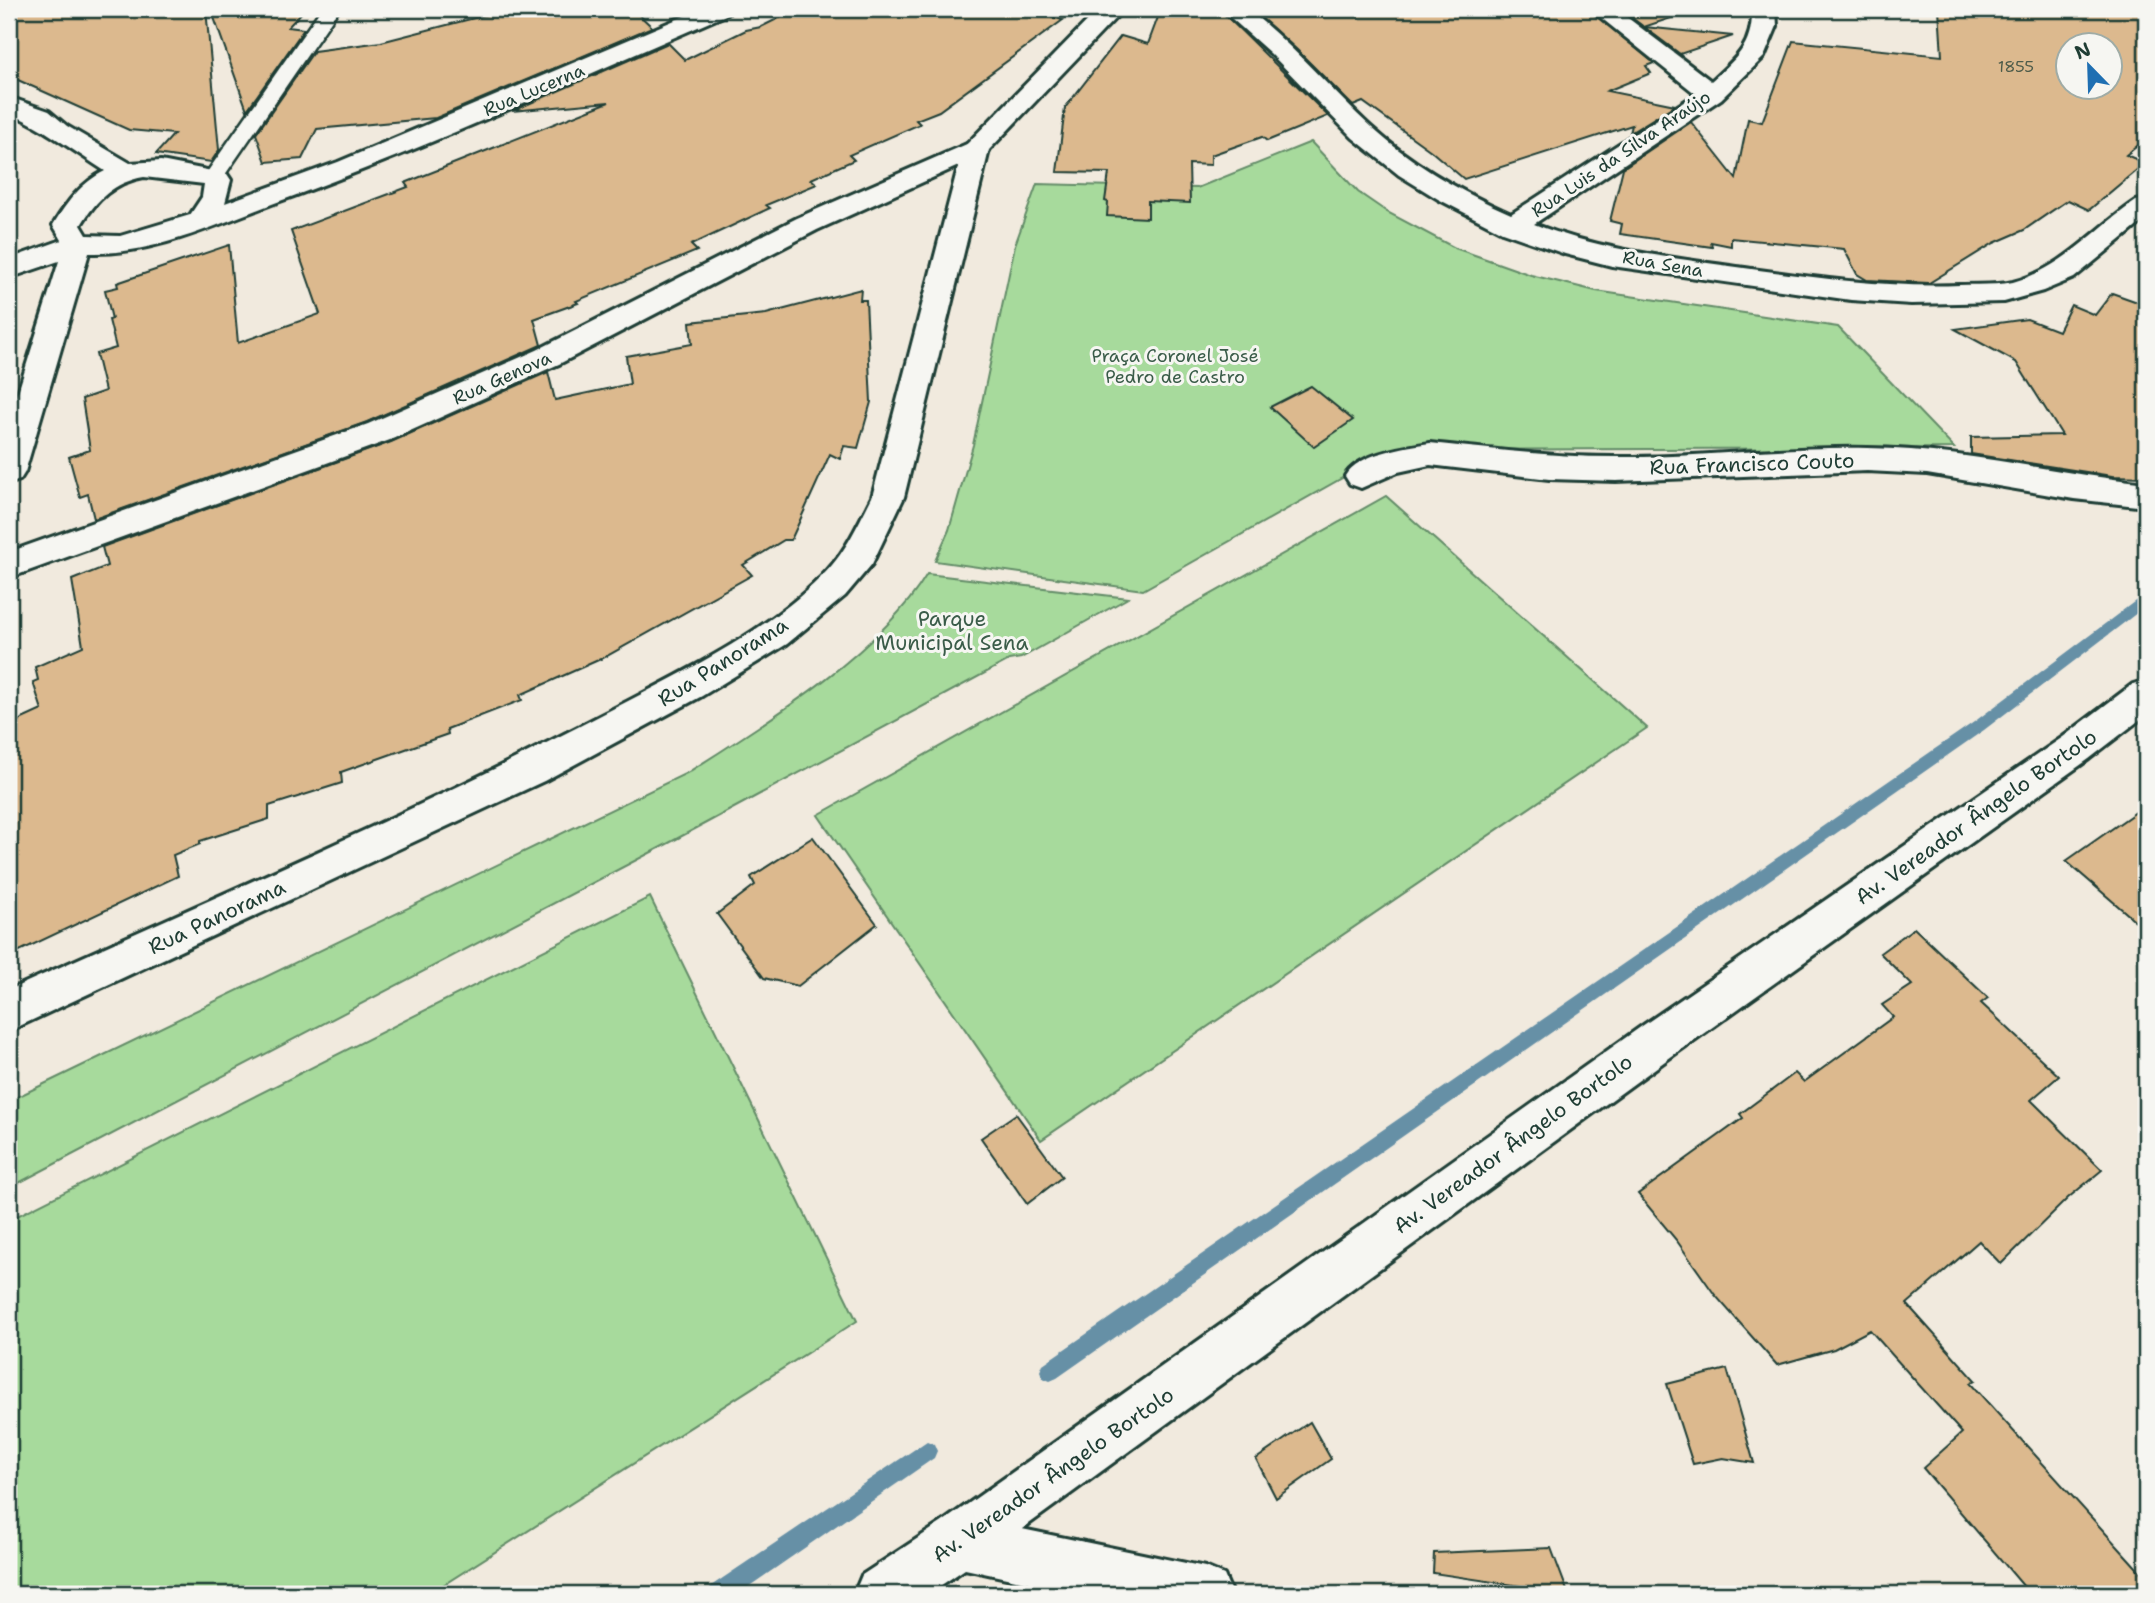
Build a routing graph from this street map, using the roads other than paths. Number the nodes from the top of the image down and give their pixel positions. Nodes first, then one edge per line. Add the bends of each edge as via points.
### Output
1 (330, 9) edge
2 (720, 9) edge
3 (1112, 9) edge
4 (1233, 9) edge
5 (1602, 9) edge
6 (1764, 9) edge
7 (1712, 94) junction
8 (9, 105) edge
9 (976, 148) junction
10 (347, 168) junction
11 (124, 171) junction
12 (215, 179) junction
13 (2146, 207) edge
14 (201, 220) junction
15 (1512, 226) junction
16 (78, 244) junction
17 (9, 269) edge
18 (9, 472) edge
19 (1361, 476) dead end
20 (2146, 495) edge
21 (9, 565) edge
22 (2146, 695) edge
23 (9, 1011) edge
24 (960, 1542) junction
25 (881, 1594) edge
26 (1205, 1594) edge

1 - 12 lane
2 - 10 street, Rua Lucerna
3 - 9 street
4 - 15 street, Rua Sena via 1405,167 1447,195
5 - 7 street
6 - 7 street, Rua Luis da Silva Araújo via 1765,26 1752,57
7 - 15 street, Rua Luis da Silva Araújo
8 - 11 street via 40,116
9 - 21 street, Rua Genova via 807,225 548,357 379,432
9 - 23 street, Rua Panorama via 888,497 860,555 833,587 775,634 689,686 531,770
10 - 12 street, Rua Lucerna
10 - 14 street, Rua Lucerna
11 - 12 street, Rua Lucerna via 156,168
11 - 16 street via 78,203 67,225
12 - 14 street via 215,197
13 - 15 street, Rua Sena via 2063,272 2012,291 1929,297 1677,268 1578,249
14 - 16 street, Rua Lucerna via 120,245
16 - 17 street
16 - 18 street
19 - 20 street, Rua Francisco Couto via 1391,462 1430,454 1616,469 1867,459 1927,462
22 - 24 street, Av. Vereador Ângelo Bortolo
24 - 25 street, Av. Vereador Ângelo Bortolo
24 - 26 street

